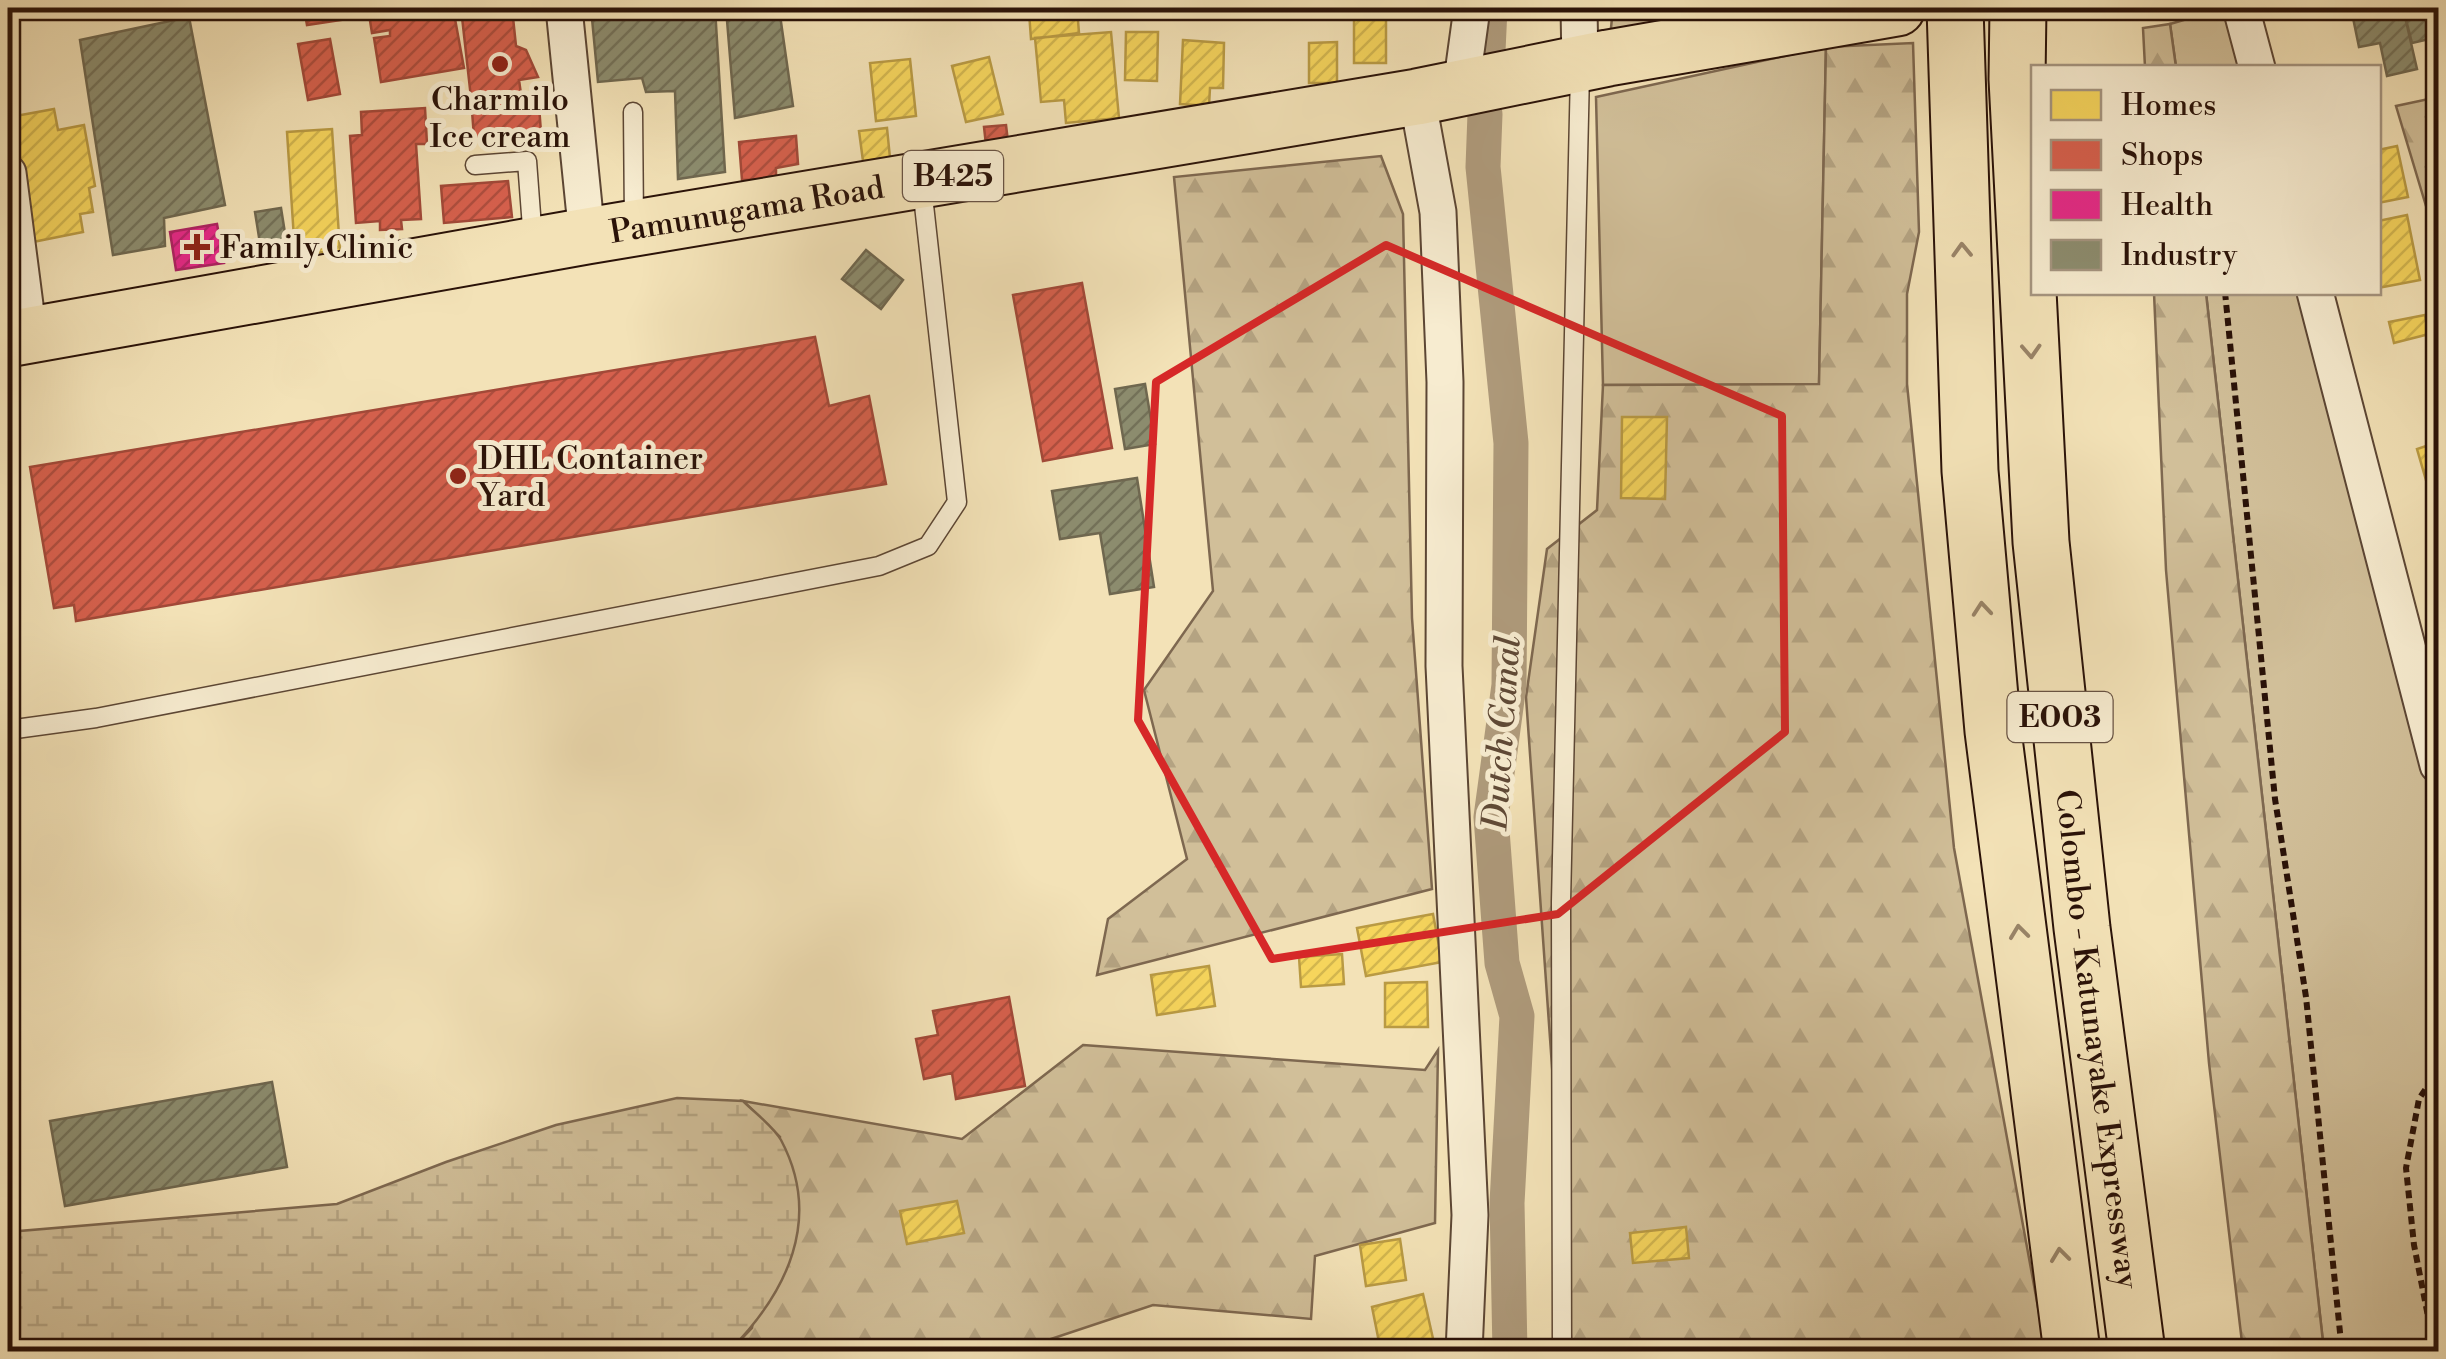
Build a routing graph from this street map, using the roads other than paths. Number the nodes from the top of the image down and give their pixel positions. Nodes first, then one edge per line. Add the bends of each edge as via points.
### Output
1 (564, 8) edge
2 (1472, 8) edge
3 (1579, 8) edge
4 (1898, 8) edge
5 (1955, 8) edge
6 (2018, 8) edge
7 (2241, 8) edge
8 (1580, 64) junction
9 (2256, 65) edge
10 (1439, 92) junction
11 (633, 112) dead end
12 (475, 164) dead end
13 (8, 173) edge
14 (922, 181) junction
15 (611, 233) junction
16 (534, 246) junction
17 (2316, 295) edge
18 (18, 338) edge
19 (8, 730) edge
20 (2438, 766) edge
21 (1464, 1352) edge
22 (1562, 1352) edge
23 (2072, 1352) edge
24 (2137, 1352) edge

1 - 15 street
2 - 10 street
3 - 8 street
4 - 8 main road, Pamunugama Road / B425
23 -> 5 main road, Colombo - Katunayake Expressway / E003 via 1993,731 1970,471
6 -> 24 main road, Colombo - Katunayake Expressway / E003 via 2041,542
7 - 9 street
8 - 10 main road, Pamunugama Road / B425
8 - 22 lane via 1561,902
10 - 14 main road, Pamunugama Road / B425
10 - 21 street via 1444,666 1470,1215
11 - 15 lane
12 - 16 lane via 526,161
13 - 18 street
14 - 15 main road, Pamunugama Road / B425
14 - 19 lane via 957,502 928,546 860,570
15 - 16 main road, Pamunugama Road / B425
16 - 18 main road, Pamunugama Road / B425
17 - 20 street

